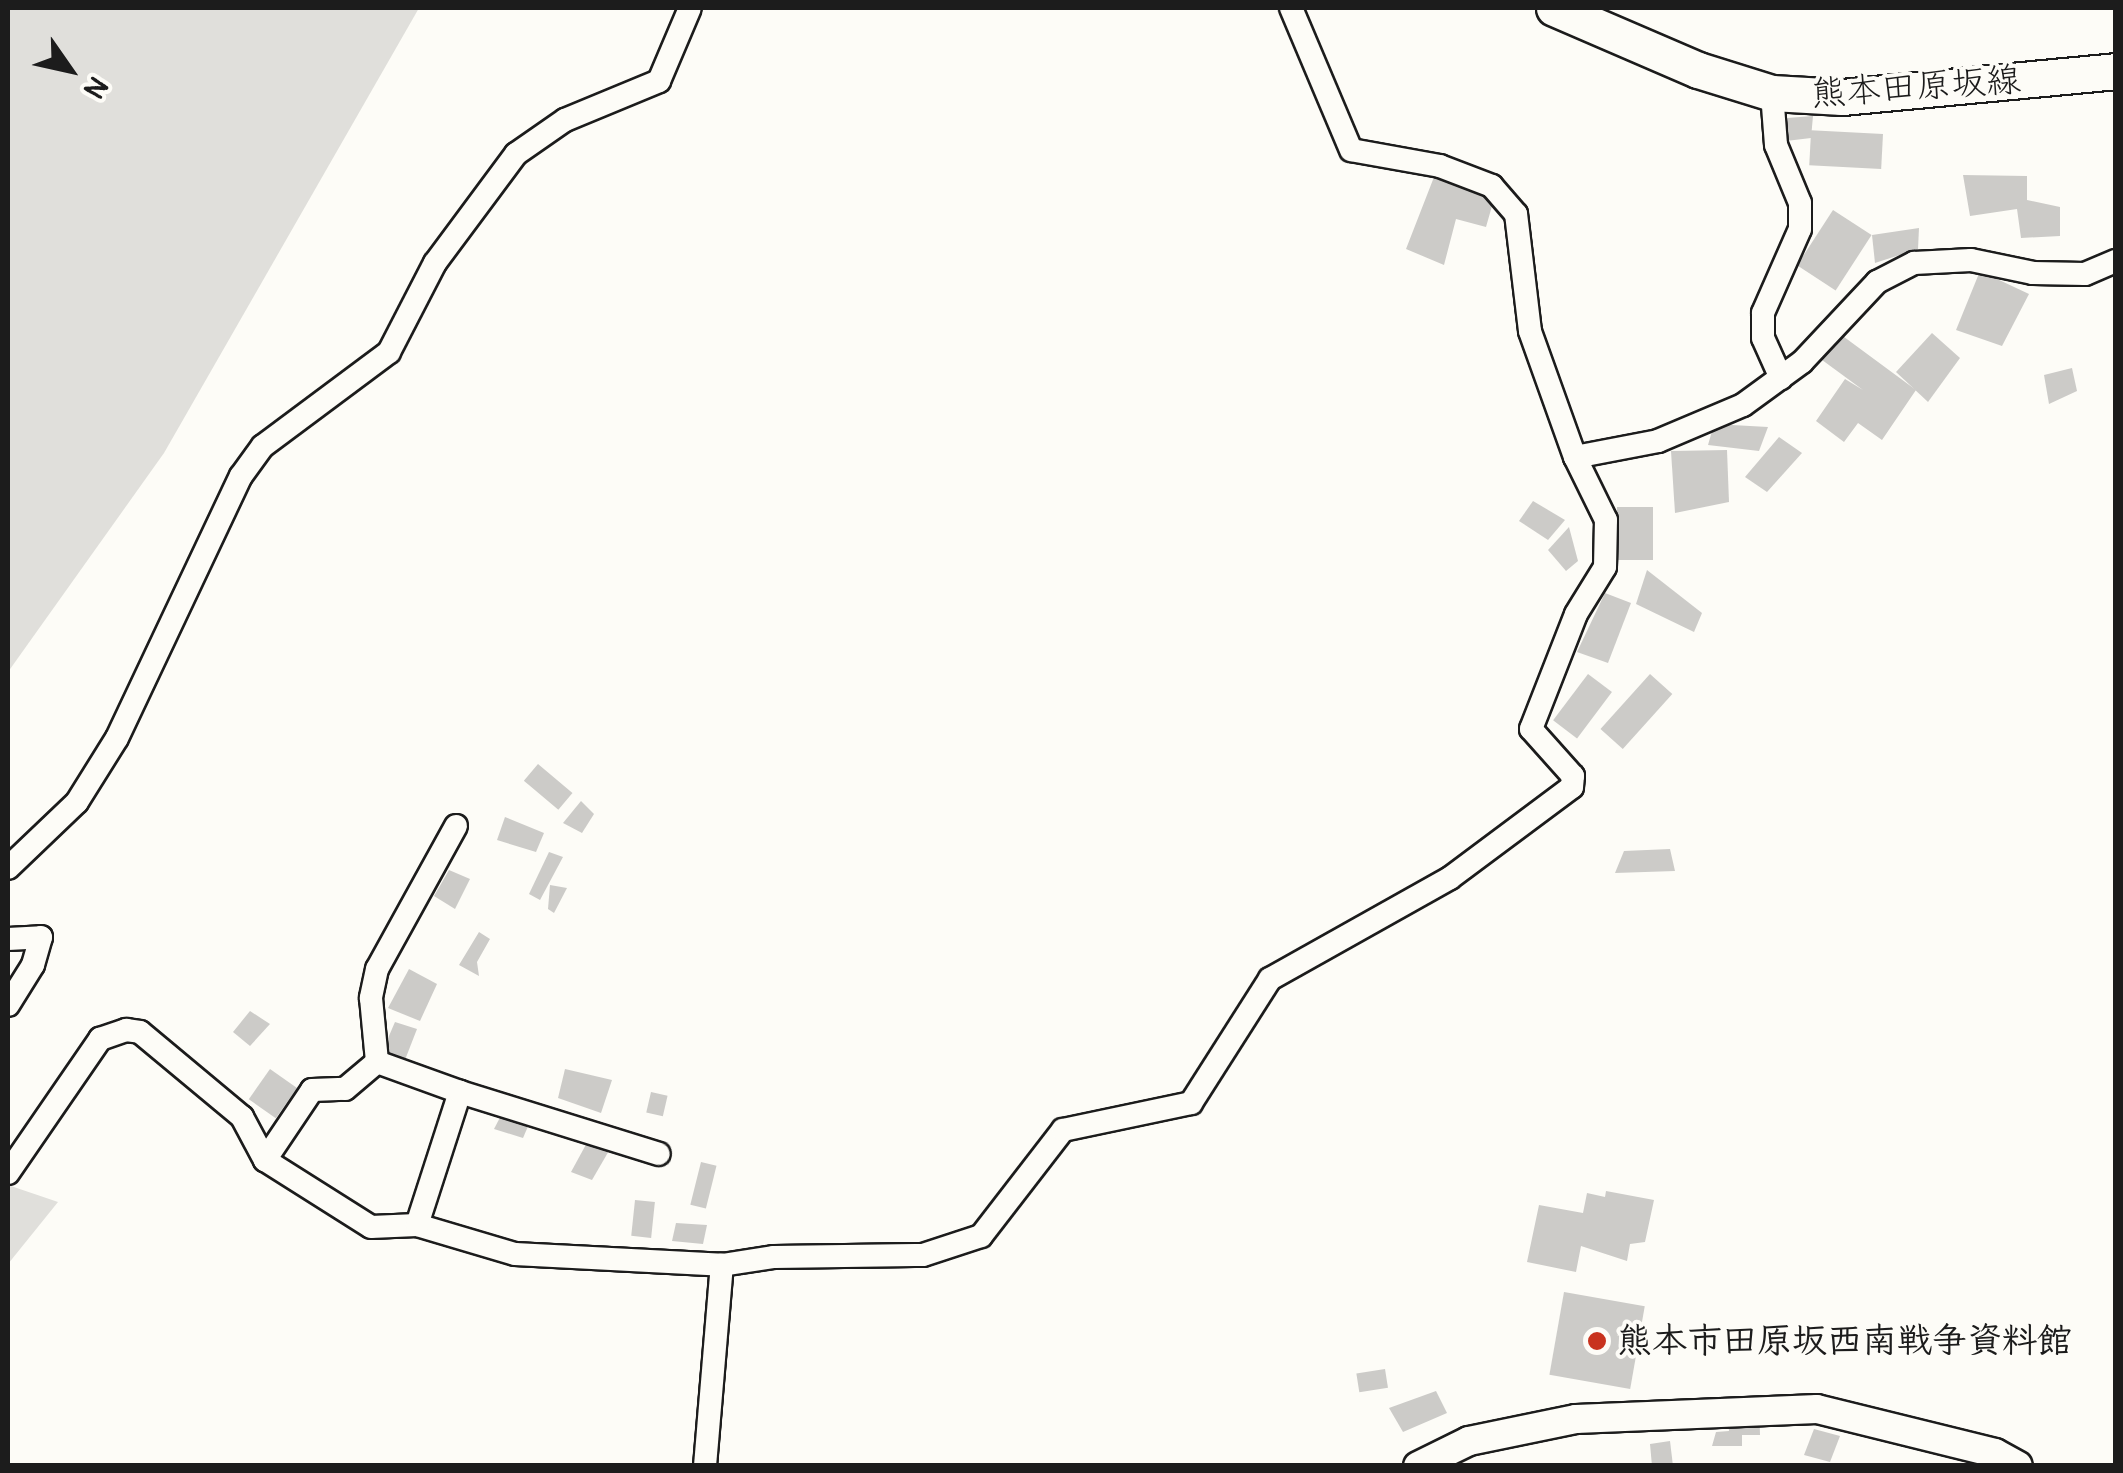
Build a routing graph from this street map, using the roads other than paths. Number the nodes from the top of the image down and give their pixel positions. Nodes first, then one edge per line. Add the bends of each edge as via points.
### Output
1 (690, 8) edge
2 (1291, 8) edge
3 (1554, 8) edge
4 (2116, 71) edge
5 (1772, 94) junction
6 (2116, 261) edge
7 (1781, 378) junction
8 (1574, 457) junction
9 (456, 826) dead end
10 (8, 868) edge
11 (8, 939) edge
12 (8, 1005) edge
13 (376, 1062) junction
14 (460, 1092) junction
15 (658, 1154) dead end
16 (265, 1160) junction
17 (8, 1173) edge
18 (417, 1225) junction
19 (722, 1265) junction
20 (705, 1466) edge
21 (1418, 1466) edge
22 (2018, 1466) edge

1 - 10 street via 658,81 565,120 516,154 436,263 389,352 263,446 240,476 117,738 76,802
2 - 8 street via 1351,150 1440,166 1506,198 1516,214 1530,331
3 - 5 main road, 熊本田原坂線
4 - 5 main road, 熊本田原坂線 via 1842,96
5 - 7 street via 1776,145 1800,203 1800,228 1763,313 1763,338
6 - 7 street via 2086,274 2033,273 1971,260 1914,262 1877,282
7 - 8 street via 1743,405 1658,441
8 - 19 street via 1606,520 1605,567 1576,614 1531,728 1573,776 1572,787 1450,878 1270,980 1190,1103 1063,1130 981,1236 924,1255 774,1257
9 - 13 street via 377,968 371,998
11 - 12 street via 41,937 33,965
13 - 14 street
13 - 16 street via 345,1089 312,1090
14 - 15 street
14 - 18 street
16 - 17 street via 242,1117 140,1032 126,1030 100,1039
16 - 18 street via 371,1227
18 - 19 street via 515,1254
19 - 20 street
21 - 22 street via 1469,1441 1576,1418 1817,1408 1995,1453

